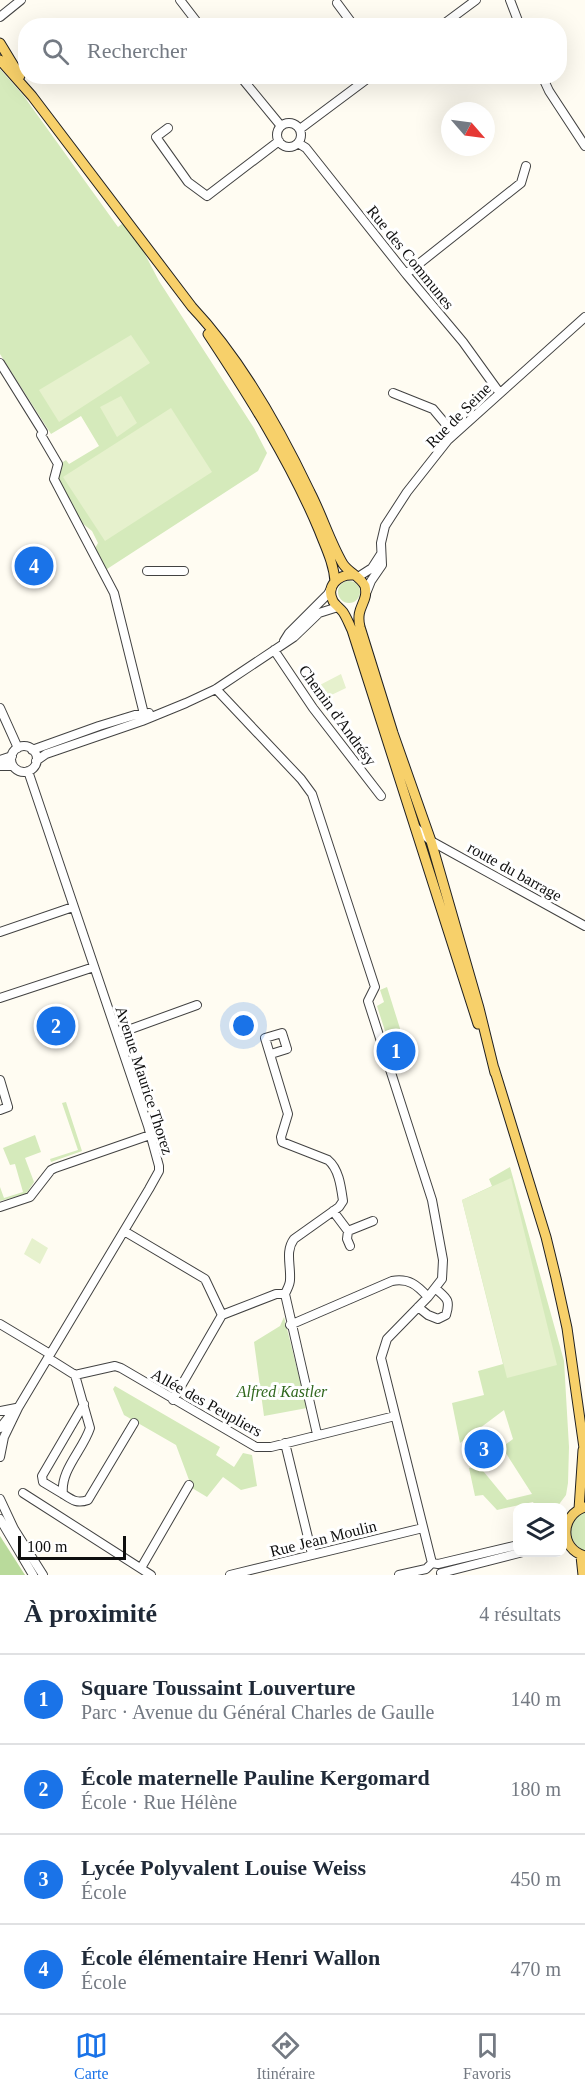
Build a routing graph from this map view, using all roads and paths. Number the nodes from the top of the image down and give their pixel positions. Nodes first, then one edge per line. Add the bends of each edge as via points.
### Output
1 (21, 0) edge
2 (180, 0) edge
3 (476, 0) edge
4 (510, 0) edge
5 (337, 3) dead end
6 (0, 16) edge
7 (194, 18) edge
8 (348, 18) edge
9 (452, 18) edge
10 (517, 18) edge
11 (0, 43) edge
12 (0, 60) edge
13 (18, 73) edge
14 (18, 80) edge
15 (21, 84) edge
16 (25, 84) edge
17 (247, 84) edge
18 (360, 84) edge
19 (546, 84) edge
20 (32, 96) junction
21 (281, 126) junction
22 (168, 128) dead end
23 (300, 129) junction
24 (279, 141) junction
25 (298, 143) junction
26 (585, 146) edge
27 (526, 166) dead end
28 (406, 274) junction
29 (192, 307) junction
30 (585, 317) edge
31 (0, 363) edge
32 (2, 373) edge
33 (499, 392) junction
34 (393, 393) dead end
35 (454, 434) junction
36 (381, 554) junction
37 (147, 571) dead end
38 (184, 571) dead end
39 (356, 576) junction
40 (334, 584) junction
41 (367, 591) junction
42 (360, 606) junction
43 (339, 608) junction
44 (283, 643) junction
45 (274, 650) junction
46 (216, 688) junction
47 (0, 708) edge
48 (162, 712) junction
49 (144, 714) junction
50 (18, 747) junction
51 (32, 750) junction
52 (12, 756) junction
53 (0, 760) edge
54 (36, 760) junction
55 (0, 766) edge
56 (14, 766) junction
57 (28, 771) junction
58 (381, 796) dead end
59 (415, 827) junction
60 (431, 841) junction
61 (73, 908) junction
62 (585, 926) edge
63 (0, 932) edge
64 (94, 967) junction
65 (0, 998) edge
66 (197, 1005) dead end
67 (117, 1034) junction
68 (271, 1054) dead end
69 (495, 1073) junction
70 (0, 1080) edge
71 (4, 1108) edge
72 (150, 1135) junction
73 (0, 1207) edge
74 (333, 1211) junction
75 (373, 1221) dead end
76 (124, 1231) junction
77 (348, 1231) junction
78 (350, 1246) dead end
79 (435, 1288) junction
80 (285, 1294) junction
81 (428, 1297) junction
82 (418, 1307) junction
83 (222, 1315) junction
84 (0, 1324) edge
85 (291, 1325) junction
86 (49, 1356) junction
87 (75, 1375) junction
88 (173, 1400) junction
89 (84, 1404) junction
90 (18, 1408) junction
91 (0, 1411) edge
92 (395, 1416) junction
93 (134, 1424) dead end
94 (0, 1428) edge
95 (317, 1434) junction
96 (285, 1443) junction
97 (1, 1450) edge
98 (584, 1451) edge
99 (189, 1485) dead end
100 (23, 1493) dead end
101 (63, 1494) junction
102 (0, 1499) edge
103 (582, 1508) edge
104 (0, 1519) edge
105 (567, 1521) edge
106 (423, 1528) junction
107 (513, 1546) edge
108 (567, 1546) edge
109 (312, 1554) junction
110 (513, 1555) edge
111 (583, 1556) edge
112 (141, 1568) junction
113 (431, 1568) edge
114 (440, 1574) edge
115 (33, 1575) edge
116 (44, 1575) edge
117 (152, 1575) edge
118 (230, 1575) edge
119 (399, 1575) edge
120 (583, 1575) edge

1 - 6 street
2 - 7 street
3 - 9 street
4 - 10 street
5 - 8 street
11 - 13 main road
12 - 14 main road
15 - 20 main road
16 - 20 main road
17 - 21 street
18 - 23 street
19 - 26 street
20 - 29 main road
21 - 23 street via 291,123
21 - 24 street
22 - 24 street via 156,137 188,182 207,196
23 - 25 street
24 - 25 street via 290,147
25 - 28 street, Rue des Communes
27 - 28 street via 521,183
28 - 33 street, Rue des Communes
29 - 39 main road via 207,322 268,414 298,466 340,559
29 - 40 main road via 298,484 331,560
30 - 33 street, Rue de Seine
31 - 32 street
32 - 49 street via 58,464 54,479 114,593
33 - 35 street, Rue de Seine
34 - 35 street via 433,409
35 - 36 street, Rue de Seine via 385,526
36 - 39 street via 372,568
36 - 41 street, Rue de Seine via 382,565
37 - 38 street
39 - 40 main road via 343,576
39 - 41 main road
40 - 43 main road via 331,596
40 - 44 street
41 - 42 main road
42 - 43 main road via 351,610
42 - 60 main road via 360,627
43 - 44 street via 319,613 301,632
43 - 59 main road via 352,630
44 - 45 street
45 - 46 street
45 - 58 street, Chemin d'Andrésy
46 - 48 street
46 - 79 street via 312,794 375,987 368,1001 438,1222 443,1269
47 - 50 street
48 - 49 street
48 - 54 street
49 - 51 street
50 - 51 street
50 - 52 street
51 - 54 street
52 - 53 street
52 - 56 street
54 - 57 street
55 - 56 street
56 - 57 street
57 - 61 street, Avenue Maurice Thorez
59 - 60 street
59 - 69 main road
60 - 62 street, route du barrage
60 - 69 main road
61 - 63 street
61 - 64 street, Avenue Maurice Thorez
64 - 65 street
64 - 67 street, Avenue Maurice Thorez
66 - 67 street
67 - 72 street, Avenue Maurice Thorez
68 - 74 street via 288,1114 282,1142 333,1165 343,1201
69 - 98 main road via 556,1278
70 - 71 street
72 - 73 street via 55,1168 30,1197
72 - 76 street, Avenue Maurice Thorez via 159,1171
74 - 77 street
74 - 80 street via 290,1244 290,1282
75 - 77 street
76 - 83 street via 205,1279
76 - 86 street, Avenue Maurice Thorez
77 - 78 street via 346,1239
79 - 81 street
79 - 82 street via 447,1298 446,1315 438,1318
80 - 83 street
80 - 85 street
81 - 82 street
81 - 85 street via 418,1286 402,1279 392,1281
82 - 92 street via 387,1339 381,1358
83 - 88 street
84 - 86 street
85 - 95 street
86 - 87 street
86 - 90 street, Avenue Maurice Thorez
87 - 88 street, Allée des Peupliers via 115,1366
87 - 89 street
88 - 96 street, Allée des Peupliers via 256,1447
89 - 101 street via 90,1428 70,1465 62,1485
89 - 101 street via 42,1476 43,1482
90 - 91 street
90 - 94 street, Avenue Maurice Thorez
90 - 97 street, Avenue Maurice Thorez
92 - 95 street, Allée des Peupliers
92 - 106 street
93 - 101 street via 88,1500 81,1503
95 - 96 street, Allée des Peupliers
96 - 109 street
98 - 103 main road
99 - 112 street
100 - 112 street
102 - 116 street
103 - 105 main road
104 - 115 street
106 - 109 street, Rue Jean Moulin
106 - 113 street
107 - 113 street
108 - 111 main road
109 - 118 street, Rue Jean Moulin
110 - 114 street
111 - 120 main road
112 - 117 street
113 - 114 street
113 - 119 street

